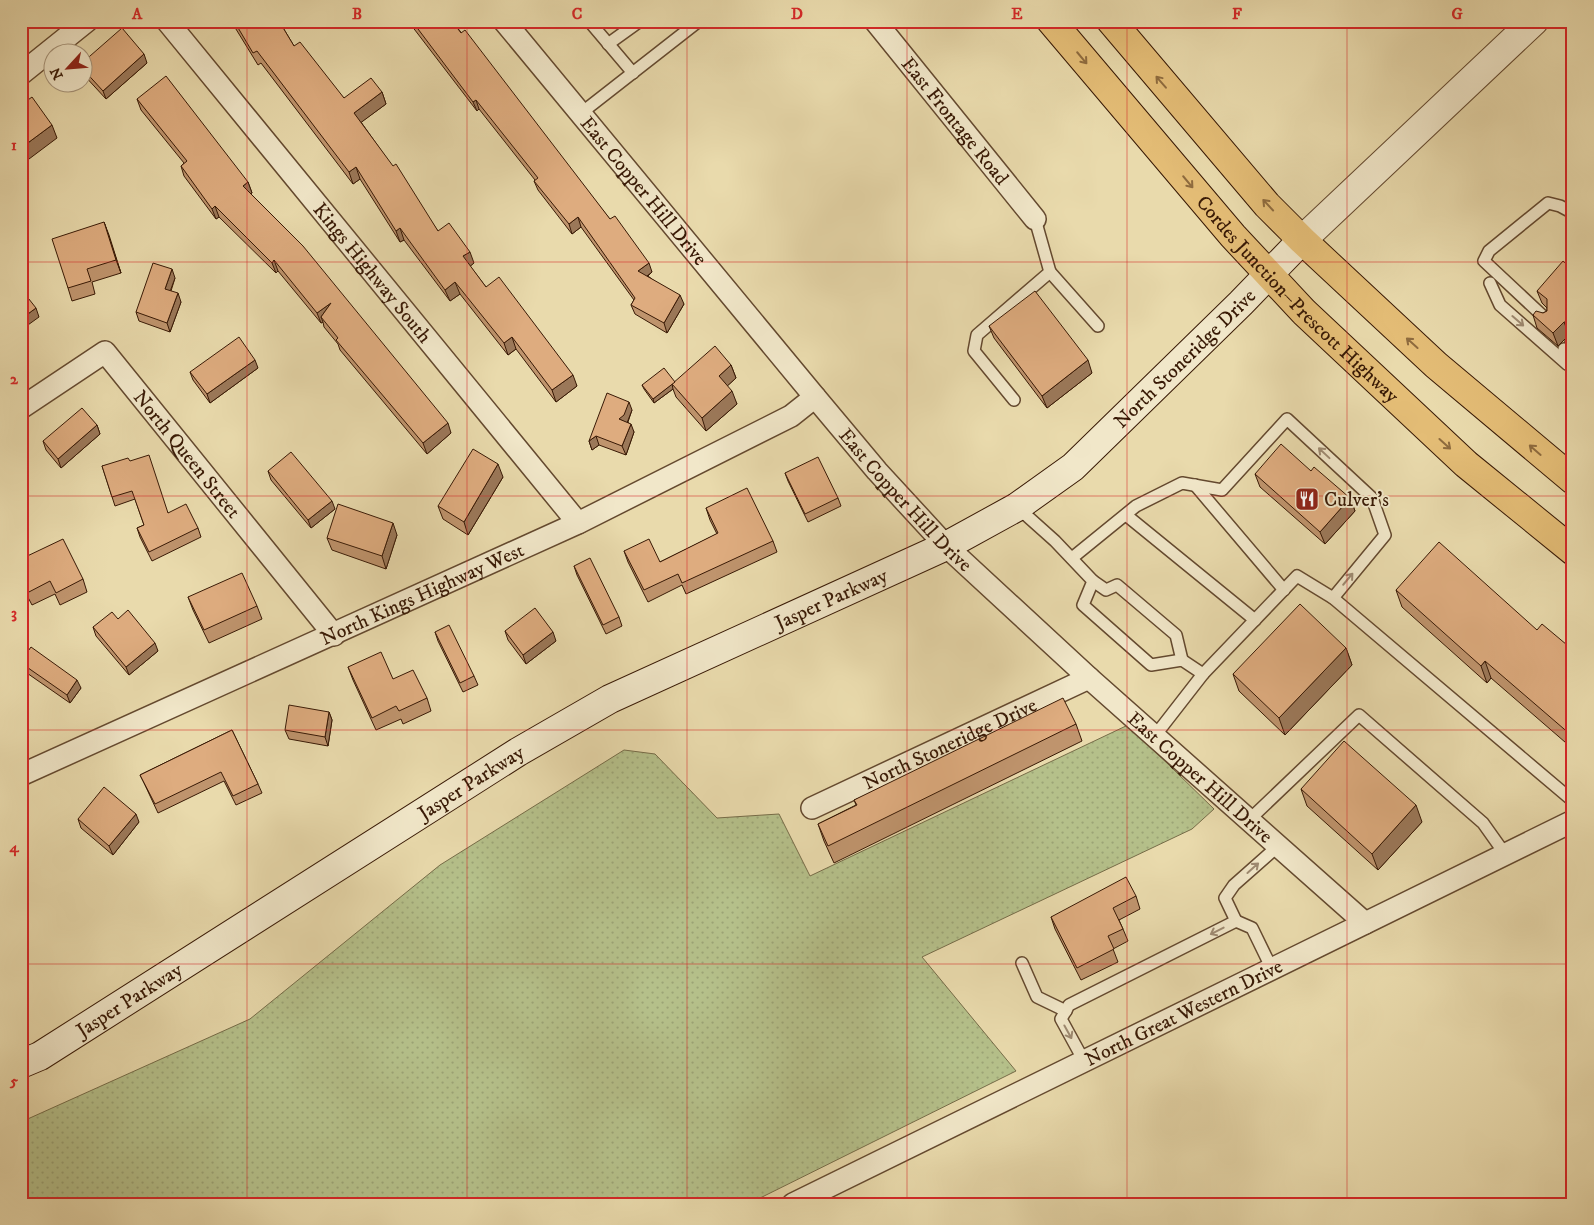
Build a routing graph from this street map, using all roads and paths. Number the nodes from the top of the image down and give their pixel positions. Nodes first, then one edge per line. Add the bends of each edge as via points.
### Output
1 (87, 21) edge
2 (167, 21) edge
3 (504, 21) edge
4 (589, 21) edge
5 (640, 21) edge
6 (699, 21) edge
7 (875, 21) edge
8 (1051, 21) edge
9 (1111, 21) edge
10 (1534, 21) edge
11 (608, 44) junction
12 (632, 73) junction
13 (21, 74) edge
14 (580, 114) junction
15 (1573, 213) edge
16 (1035, 218) joint
17 (1302, 240) junction
18 (1050, 272) junction
19 (1269, 274) junction
20 (1490, 283) dead end
21 (1546, 319) edge
22 (1098, 326) dead end
23 (1573, 366) edge
24 (815, 397) junction
25 (1014, 400) dead end
26 (21, 408) edge
27 (1573, 480) edge
28 (1196, 485) junction
29 (1018, 507) junction
30 (1126, 515) junction
31 (578, 523) junction
32 (946, 546) junction
33 (1573, 551) edge
34 (1072, 558) junction
35 (1093, 581) junction
36 (1284, 590) junction
37 (1332, 598) junction
38 (1255, 620) junction
39 (334, 635) junction
40 (1182, 660) junction
41 (1203, 674) junction
42 (1089, 678) junction
43 (1154, 737) junction
44 (21, 775) edge
45 (1573, 802) edge
46 (812, 808) dead end
47 (1248, 821) junction
48 (1573, 821) edge
49 (1277, 846) junction
50 (1505, 854) junction
51 (1236, 921) junction
52 (1365, 923) junction
53 (1022, 963) dead end
54 (1272, 969) junction
55 (1066, 1011) junction
56 (1084, 1061) junction
57 (21, 1064) edge
58 (793, 1204) edge

1 - 13 street
2 - 31 street, Kings Highway South
3 - 14 street, East Copper Hill Drive
4 - 11 lane
5 - 11 lane
6 - 12 lane
7 - 16 street, East Frontage Road
8 -> 19 main road, Cordes Junction–Prescott Highway
17 -> 9 main road via 1267,205
10 - 17 main road, North Stoneridge Drive
11 - 12 lane
12 - 14 lane
14 - 24 street, East Copper Hill Drive
15 - 21 lane via 1548,203 1489,251 1484,261
16 - 18 lane
17 - 19 main road, North Stoneridge Drive
27 -> 17 main road via 1436,366
18 - 22 lane
18 - 25 lane via 977,335 974,350
19 - 29 main road, North Stoneridge Drive via 1073,466
19 -> 33 main road, Cordes Junction–Prescott Highway via 1318,325 1466,464
20 -> 23 lane via 1500,305
24 - 31 street, North Kings Highway West via 791,416
24 - 32 street, East Copper Hill Drive
26 - 39 street, North Queen Street via 104,352
28 - 30 lane via 1182,483 1136,506
28 - 36 lane
37 -> 28 lane via 1385,535 1372,498 1287,419 1222,490
29 - 32 main road, North Stoneridge Drive
29 - 34 lane
30 - 34 lane
30 - 38 lane
31 - 39 street, North Kings Highway West
32 - 42 street, East Copper Hill Drive
32 - 57 main road, Jasper Parkway via 610,699 518,752 40,1056
34 - 35 lane
35 - 40 lane via 1106,590 1117,585 1176,635
35 - 40 lane via 1083,605 1151,664
36 - 37 lane via 1297,576
36 - 38 lane
37 - 45 lane
38 - 41 lane
39 - 44 street, North Kings Highway West
40 - 41 lane
41 - 43 lane
42 - 43 street, East Copper Hill Drive
42 - 46 street, North Stoneridge Drive
43 - 47 street, East Copper Hill Drive
47 - 49 street, East Copper Hill Drive
47 - 50 lane via 1360,714 1483,823
48 - 50 street, North Great Western Drive
51 -> 49 lane via 1225,898 1234,885
49 - 52 street, East Copper Hill Drive
50 - 52 street, North Great Western Drive
51 - 54 lane via 1252,928
51 -> 55 lane via 1069,1005
52 - 54 street, North Great Western Drive
53 - 55 lane via 1037,997
54 - 56 street, North Great Western Drive
55 -> 56 lane via 1061,1019
56 - 58 street, North Great Western Drive

